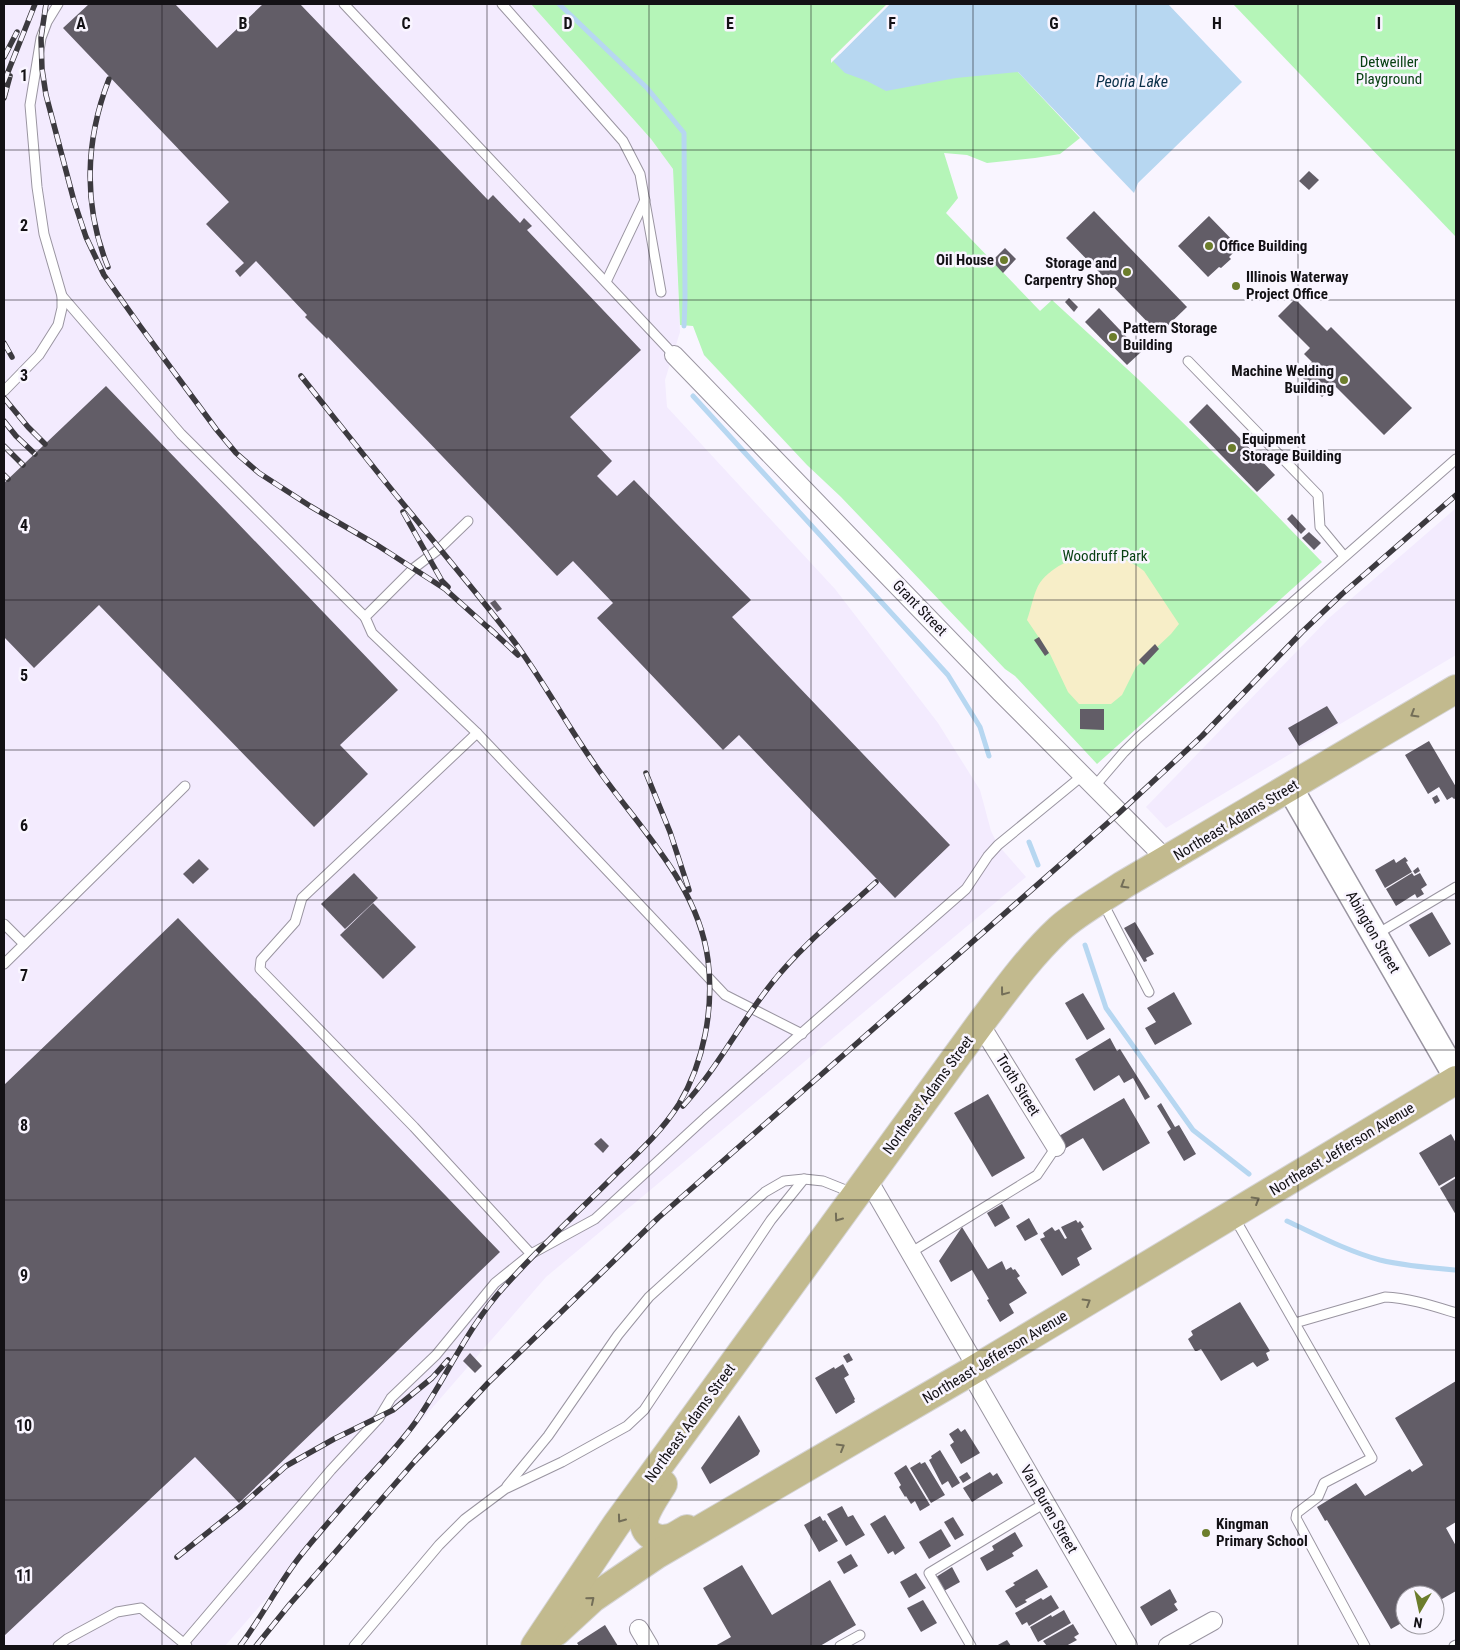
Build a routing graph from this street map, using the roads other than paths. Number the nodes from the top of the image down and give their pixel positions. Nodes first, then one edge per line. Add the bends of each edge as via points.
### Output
1 (58, 4) edge
2 (344, 4) edge
3 (502, 4) edge
4 (645, 200) junction
5 (606, 282) junction
6 (661, 292) dead end
7 (62, 296) junction
8 (674, 355) joint
9 (1188, 361) dead end
10 (4, 391) edge
11 (1456, 459) edge
12 (468, 521) dead end
13 (1344, 556) junction
14 (365, 617) junction
15 (1456, 689) edge
16 (477, 733) junction
17 (1088, 781) junction
18 (185, 786) dead end
19 (1290, 788) junction
20 (1167, 860) junction
21 (1456, 887) edge
22 (1101, 900) junction
23 (4, 924) edge
24 (1375, 935) junction
25 (24, 944) junction
26 (4, 964) edge
27 (1149, 992) dead end
28 (980, 1024) junction
29 (802, 1034) junction
30 (1456, 1076) edge
31 (1456, 1080) edge
32 (1056, 1147) joint
33 (804, 1179) junction
34 (861, 1186) junction
35 (1232, 1214) junction
36 (910, 1253) junction
37 (530, 1254) junction
38 (1456, 1313) edge
39 (1295, 1323) junction
40 (741, 1351) junction
41 (974, 1370) junction
42 (799, 1471) junction
43 (505, 1489) junction
44 (1045, 1503) junction
45 (1213, 1621) dead end
46 (639, 1629) dead end
47 (860, 1635) dead end
48 (186, 1645) edge
49 (58, 1646) edge
50 (354, 1646) edge
51 (535, 1646) edge
52 (544, 1646) edge
53 (649, 1646) edge
54 (840, 1646) edge
55 (971, 1646) edge
56 (1128, 1646) edge
57 (1168, 1646) edge
58 (1365, 1646) edge

1 - 7 lane via 41,38 30,105 44,234
2 - 5 lane
3 - 4 lane via 623,141 640,174
4 - 5 lane
4 - 6 lane
5 - 8 lane
7 - 10 lane via 58,325 50,339
7 - 14 lane via 181,434
8 - 17 street, Grant Street
9 - 13 lane via 1318,495 1320,528
11 - 13 lane
12 - 14 lane
13 - 17 lane
14 - 16 lane via 372,633
15 -> 19 main road, Northeast Adams Street
16 - 29 lane via 725,995
16 - 37 lane via 302,898 295,922 262,960 260,968 414,1127
17 - 20 street, Grant Street
17 - 29 lane via 998,845 966,889
18 - 25 lane
19 - 20 main road, Northeast Adams Street
19 - 24 street, Abington Street
20 -> 22 main road, Northeast Adams Street
21 - 24 lane
22 - 27 lane
22 -> 28 main road, Northeast Adams Street via 1052,936 1016,975
23 - 25 lane
24 - 30 street, Abington Street
25 - 26 lane
28 - 32 street, Troth Street
28 - 34 main road, Northeast Adams Street
29 - 37 lane via 595,1219
35 -> 31 main road, Northeast Jefferson Avenue
32 - 36 lane via 1037,1176
33 - 34 lane
33 - 43 lane via 784,1181 765,1192 649,1297 618,1335 548,1436
33 - 43 lane via 771,1220 644,1410 627,1426
34 - 36 street, Van Buren Street
34 -> 40 main road, Northeast Adams Street
35 - 39 lane
41 -> 35 main road, Northeast Jefferson Avenue
36 - 41 street, Van Buren Street
37 - 48 lane via 494,1283 436,1355 391,1398 379,1418 331,1470
38 - 39 lane via 1407,1299 1385,1297
39 - 58 lane via 1372,1458 1324,1483 1318,1497 1297,1513 1296,1518
40 - 42 main road via 645,1516 646,1530 656,1538 670,1538
40 -> 51 main road, Northeast Adams Street via 616,1525
42 -> 41 main road, Northeast Jefferson Avenue
41 - 44 street, Van Buren Street
52 -> 42 main road, Northeast Jefferson Avenue via 611,1584
43 - 50 lane via 465,1519 439,1545
44 - 55 lane via 929,1573
44 - 56 street, Van Buren Street
45 - 57 street
46 - 53 street
47 - 54 lane
48 - 49 lane via 141,1608 117,1612

